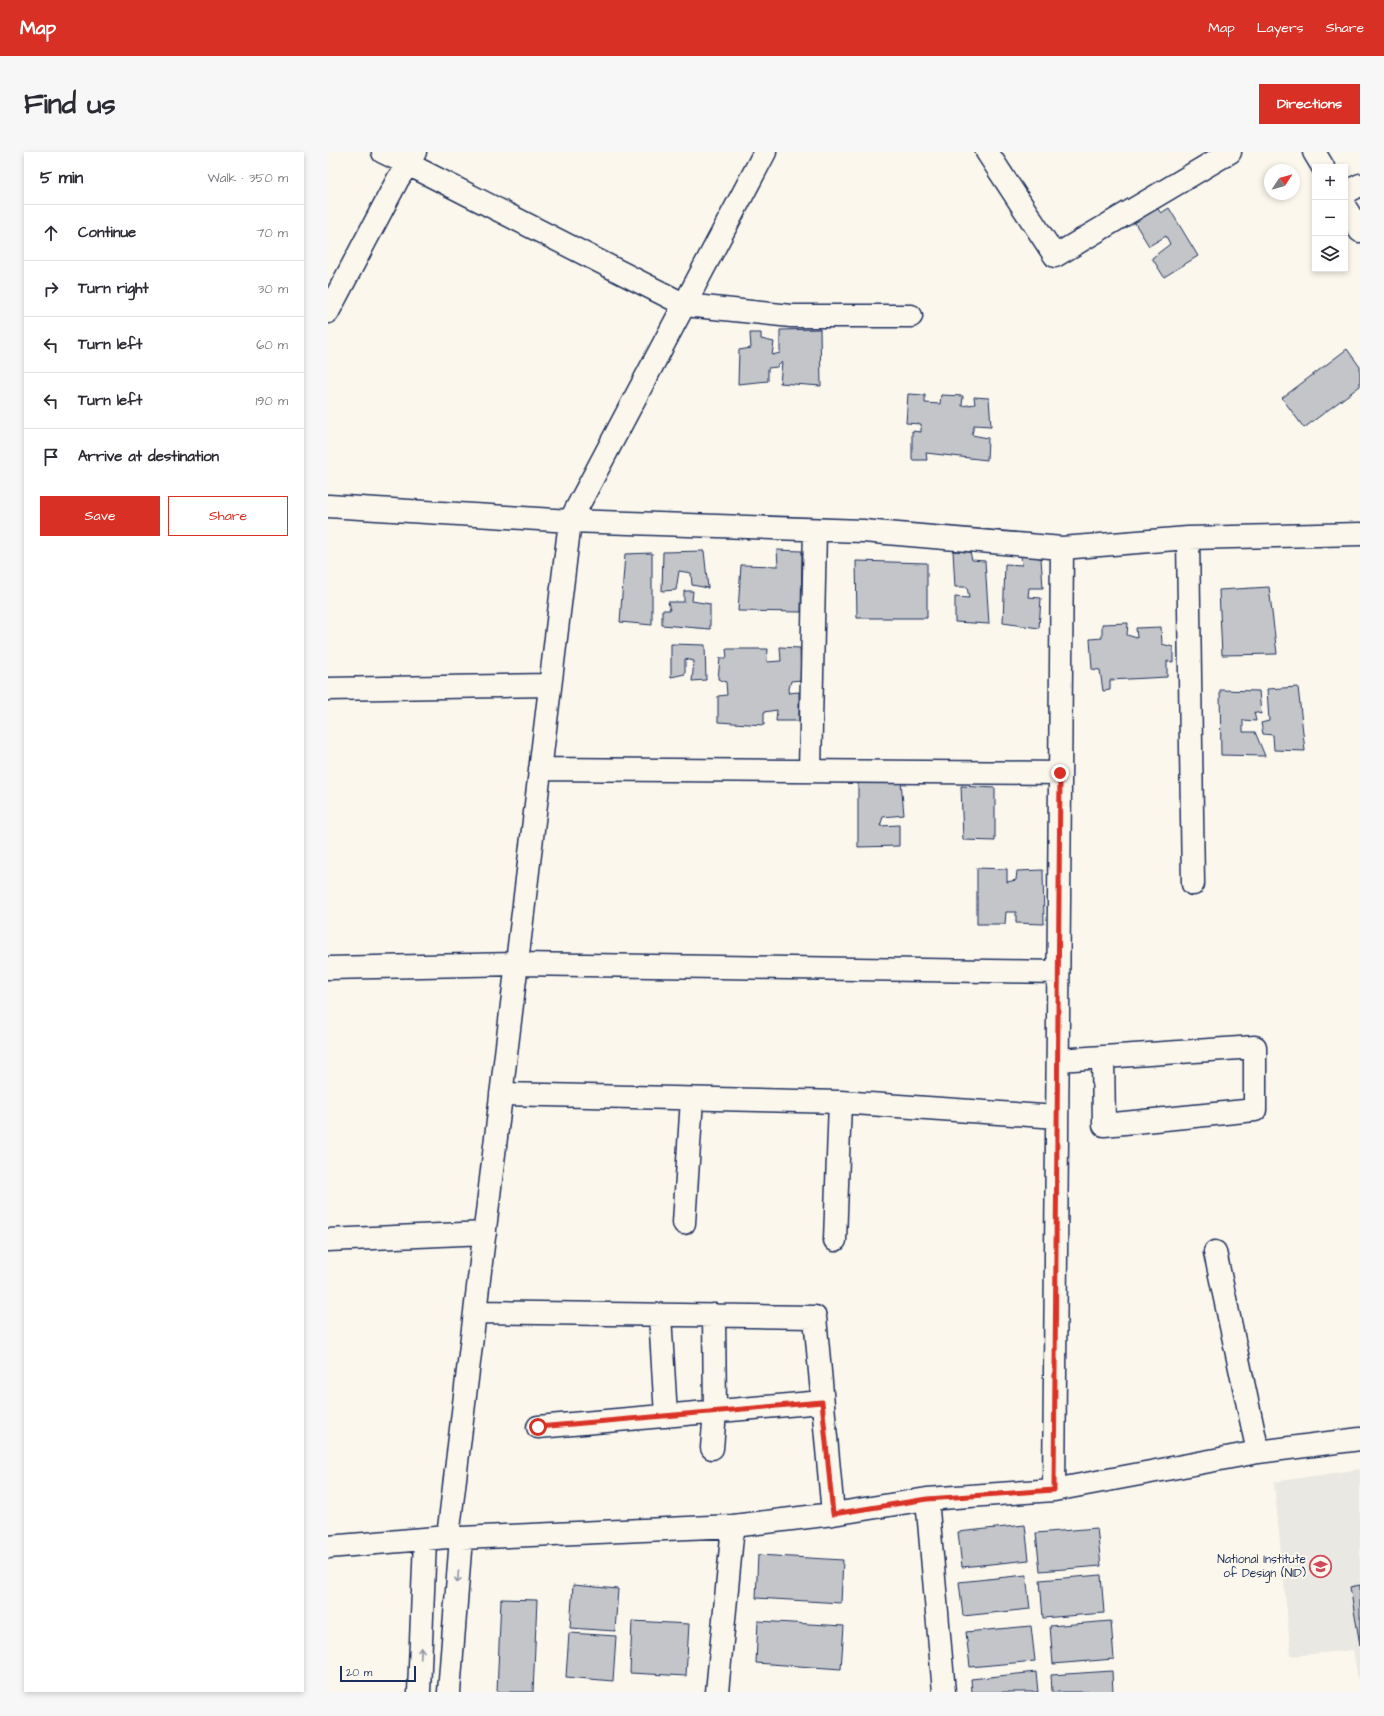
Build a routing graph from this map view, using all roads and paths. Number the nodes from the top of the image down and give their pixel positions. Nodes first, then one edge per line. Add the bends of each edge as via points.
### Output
1 (383, 152) edge
2 (765, 152) edge
3 (987, 152) edge
4 (1230, 152) edge
5 (1314, 152) edge
6 (411, 158) edge
7 (1321, 164) edge
8 (1360, 185) edge
9 (1348, 191) edge
10 (1348, 212) edge
11 (1360, 231) edge
12 (685, 305) junction
13 (328, 312) edge
14 (911, 316) dead end
15 (328, 506) edge
16 (570, 522) junction
17 (815, 530) junction
18 (1188, 538) junction
19 (1360, 540) edge
20 (1062, 548) junction
21 (550, 685) junction
22 (328, 689) edge
23 (540, 769) junction
24 (810, 771) junction
25 (1060, 773) junction
26 (1193, 884) dead end
27 (518, 964) junction
28 (328, 968) edge
29 (1058, 972) junction
30 (1103, 1057) junction
31 (1058, 1060) junction
32 (501, 1094) junction
33 (692, 1099) junction
34 (840, 1102) junction
35 (1057, 1117) junction
36 (684, 1223) dead end
37 (485, 1233) junction
38 (328, 1240) edge
39 (835, 1240) dead end
40 (1216, 1252) dead end
41 (476, 1312) junction
42 (660, 1314) junction
43 (714, 1315) junction
44 (822, 1402) junction
45 (715, 1412) junction
46 (666, 1416) junction
47 (538, 1427) dead end
48 (1360, 1440) edge
49 (712, 1448) dead end
50 (1258, 1452) junction
51 (1054, 1490) junction
52 (927, 1499) junction
53 (833, 1514) junction
54 (733, 1526) junction
55 (455, 1538) junction
56 (424, 1540) junction
57 (328, 1548) edge
58 (419, 1692) edge
59 (449, 1692) edge
60 (716, 1692) edge
61 (944, 1692) edge

1 - 6 street
2 - 12 street
3 - 4 street via 1055,256
5 - 7 street
6 - 12 street
6 - 13 street
8 - 9 street
10 - 11 street
12 - 14 street via 791,316
12 - 16 street
15 - 16 street
16 - 17 street
16 - 21 street
17 - 20 street via 863,531
17 - 24 street
18 - 19 street
18 - 20 street
18 - 26 street
20 - 25 street
21 - 22 street
21 - 23 street
23 - 24 street
23 - 27 street
24 - 25 street
25 - 29 street
27 - 28 street
27 - 29 street
27 - 32 street
29 - 31 street
30 - 30 street via 1254,1047 1255,1110 1104,1125
30 - 31 street
31 - 35 street
32 - 33 street
32 - 37 street
33 - 34 street
33 - 36 street
34 - 35 street
34 - 39 street
35 - 51 street
37 - 38 street
37 - 41 street
40 - 50 street
41 - 42 street
41 - 55 street
42 - 43 street
42 - 46 street
43 - 44 street via 815,1317
43 - 45 street
44 - 45 street
44 - 53 street
45 - 46 street
45 - 49 street
46 - 47 street
48 - 50 street
50 - 51 street
51 - 52 street
52 - 53 street
52 - 61 street
53 - 54 street
54 - 55 street
54 - 60 street
55 - 56 street
55 -> 59 street
56 - 57 street
58 -> 56 street

